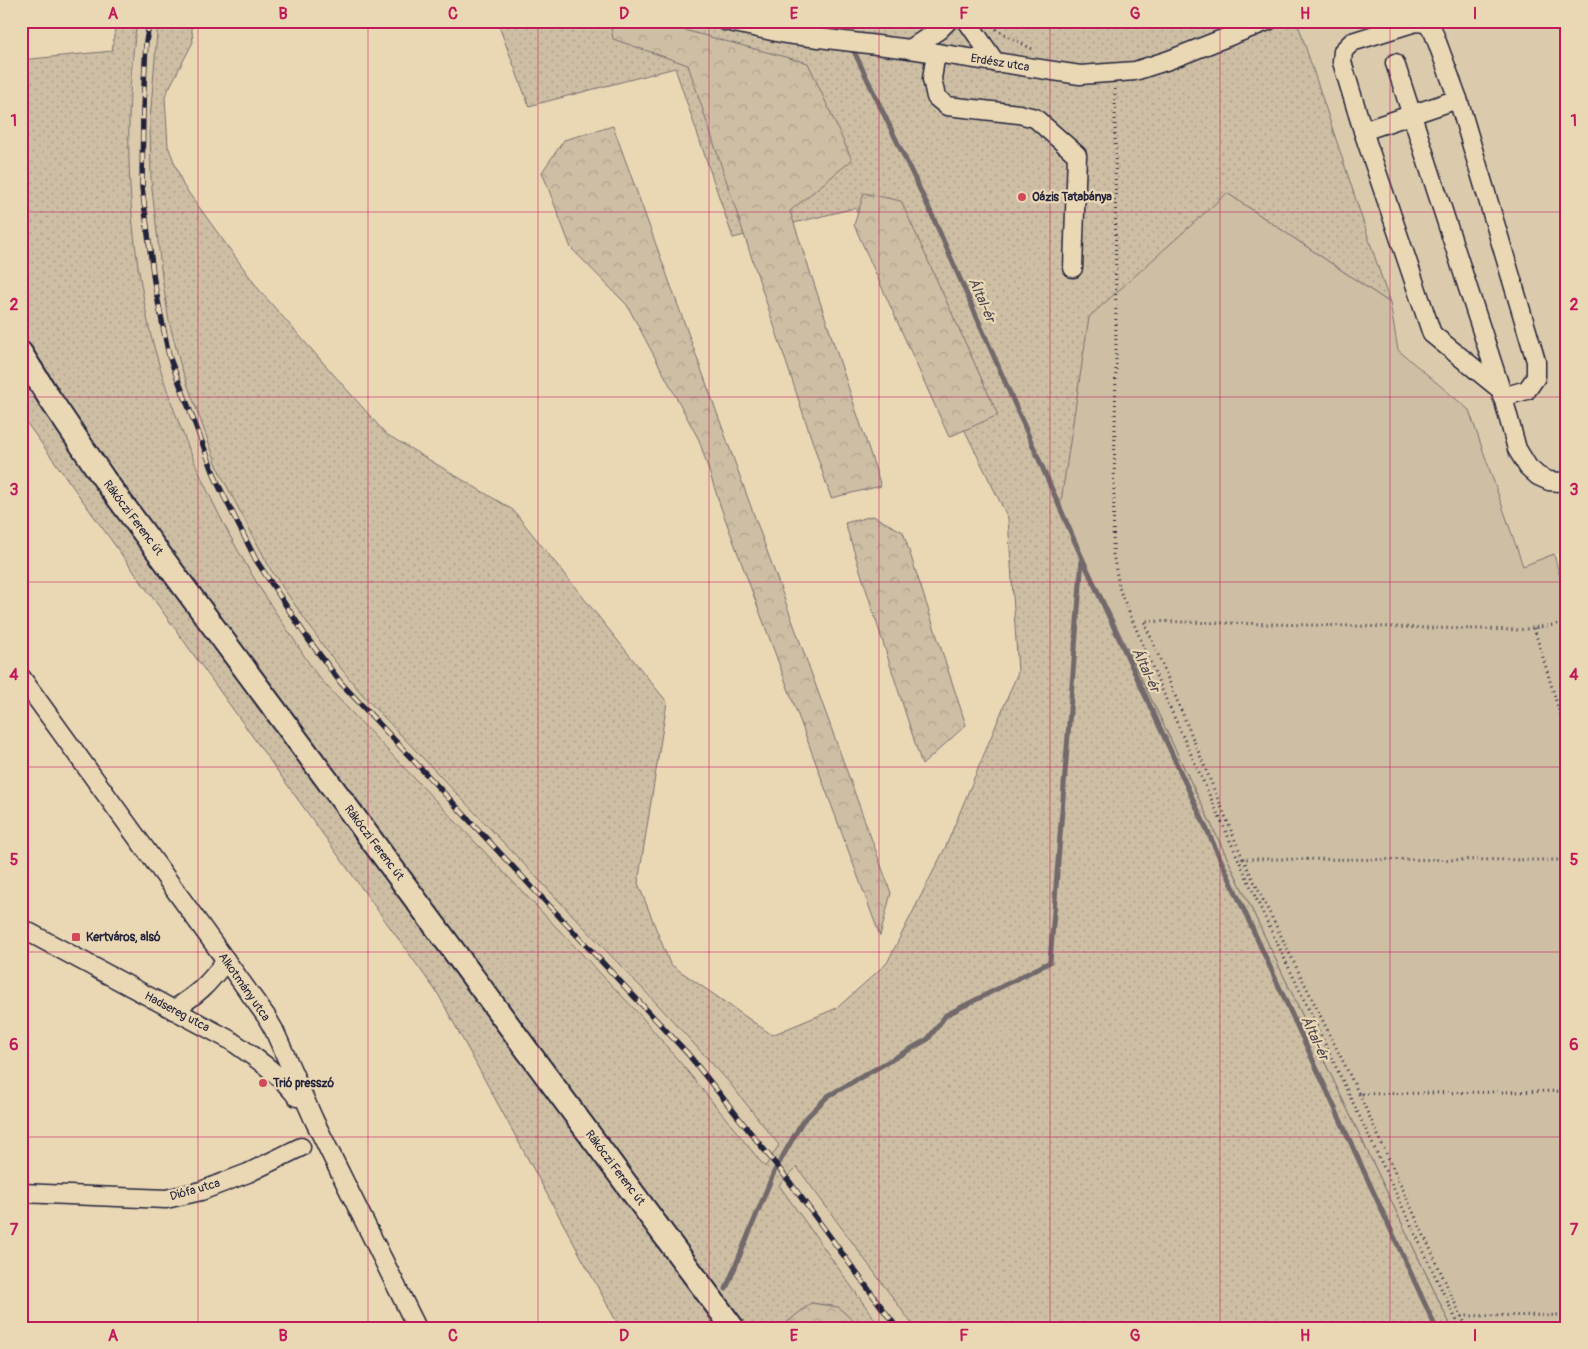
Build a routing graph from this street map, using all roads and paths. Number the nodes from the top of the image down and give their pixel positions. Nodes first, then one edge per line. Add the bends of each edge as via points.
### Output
1 (725, 21) edge
2 (948, 21) edge
3 (968, 21) edge
4 (990, 21) edge
5 (1268, 21) edge
6 (910, 49) junction
7 (1036, 51) dead end
8 (936, 53) junction
9 (996, 63) junction
10 (1395, 63) dead end
11 (1114, 72) junction
12 (1458, 100) junction
13 (1411, 114) junction
14 (1363, 130) junction
15 (1073, 268) dead end
16 (21, 354) edge
17 (1502, 393) junction
18 (1567, 481) edge
19 (1567, 622) edge
20 (1534, 628) junction
21 (21, 677) edge
22 (1567, 737) edge
23 (1243, 859) junction
24 (1567, 860) edge
25 (21, 928) edge
26 (226, 960) junction
27 (173, 1010) junction
28 (1567, 1091) edge
29 (1359, 1094) junction
30 (314, 1120) junction
31 (301, 1147) dead end
32 (21, 1193) edge
33 (1567, 1315) edge
34 (1461, 1316) junction
35 (418, 1328) edge
36 (733, 1328) edge
37 (1460, 1328) edge
38 (1467, 1328) edge

1 - 6 street, Erdész utca via 786,34
2 - 6 street
3 - 9 street
4 - 7 path via 997,30
5 - 11 street, Erdész utca via 1169,60 1135,71
6 - 8 street, Erdész utca
8 - 9 street, Erdész utca
8 - 15 street via 932,80 936,96 948,106 1035,118 1077,155
9 - 11 street, Erdész utca via 1080,74
10 - 13 street
11 - 37 path via 1116,364 1113,554 1120,591 1260,907
12 - 13 street
12 - 14 street via 1433,31 1426,23 1416,22 1361,39 1343,51 1342,62
12 - 17 street via 1536,361 1536,377 1527,390
13 - 14 street
13 - 17 street
14 - 17 street via 1432,334
16 - 36 main road, Rákóczi Ferenc út via 104,479
17 - 18 street via 1517,449 1528,467 1549,482
19 - 20 path
20 - 22 path
20 - 23 path via 1144,621
21 - 26 street, Alkotmány utca
23 - 24 path
23 - 29 path
25 - 27 street, Hadsereg utca
26 - 27 street via 194,997
26 - 30 street, Alkotmány utca via 274,1030
27 - 30 street, Hadsereg utca via 230,1040 260,1061 286,1082
28 - 29 path
29 - 34 path
30 - 35 street, Alkotmány utca
31 - 32 street, Diófa utca via 248,1173 209,1188 166,1199
33 - 34 path
34 - 38 path

